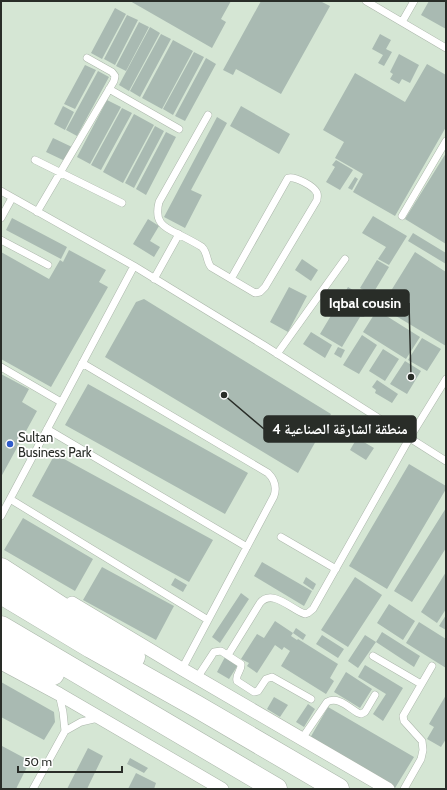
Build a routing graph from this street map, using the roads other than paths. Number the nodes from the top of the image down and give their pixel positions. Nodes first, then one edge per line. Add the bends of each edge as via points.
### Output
1 (366, 1) edge
2 (414, 1) edge
3 (402, 22) junction
4 (446, 48) edge
5 (87, 58) dead end
6 (109, 89) junction
7 (208, 114) dead end
8 (179, 129) dead end
9 (446, 141) edge
10 (35, 160) dead end
11 (60, 172) junction
12 (1, 191) edge
13 (12, 198) junction
14 (122, 203) dead end
15 (37, 212) junction
16 (402, 216) dead end
17 (1, 218) edge
18 (179, 234) junction
19 (1, 240) edge
20 (345, 259) dead end
21 (48, 265) dead end
22 (134, 266) junction
23 (154, 279) junction
24 (232, 279) junction
25 (277, 354) junction
26 (82, 363) junction
27 (1, 367) edge
28 (446, 379) edge
29 (61, 402) junction
30 (47, 429) junction
31 (409, 438) junction
32 (446, 461) edge
33 (10, 499) junction
34 (2, 514) edge
35 (281, 537) dead end
36 (247, 547) junction
37 (1, 559) edge
38 (1, 569) edge
39 (336, 569) junction
40 (1, 593) edge
41 (208, 620) junction
42 (1, 627) edge
43 (1, 647) edge
44 (228, 655) junction
45 (373, 656) dead end
46 (1, 663) edge
47 (432, 666) dead end
48 (182, 669) junction
49 (197, 678) junction
50 (421, 684) junction
51 (100, 686) junction
52 (59, 694) junction
53 (375, 695) dead end
54 (311, 699) dead end
55 (196, 706) junction
56 (100, 718) junction
57 (64, 731) junction
58 (302, 740) junction
59 (33, 789) edge
60 (222, 789) edge
61 (276, 789) edge
62 (338, 789) edge
63 (388, 789) edge
64 (404, 789) edge

1 - 3 lane
2 - 3 lane
3 - 4 lane
5 - 6 lane via 114,73 114,81
6 - 8 lane
6 - 11 lane
7 - 18 lane via 159,202 159,220 166,228
9 - 16 lane
10 - 11 lane
11 - 14 lane
11 - 15 lane
12 - 13 lane
13 - 15 lane
13 - 17 lane
15 - 22 lane
18 - 23 lane
18 - 24 lane via 202,246 210,266
19 - 21 lane
20 - 25 lane
22 - 23 lane
22 - 26 lane
23 - 25 lane
24 - 24 lane via 254,293 263,290 316,200 317,194 313,188 296,178 288,178
25 - 31 lane
26 - 29 lane
26 - 36 lane via 272,477 276,486 274,496
27 - 29 lane
28 - 31 lane
29 - 30 lane
30 - 33 lane
30 - 36 lane
31 - 32 lane
31 - 39 lane
33 - 34 lane
33 - 41 lane
35 - 39 lane
36 - 41 lane
37 - 48 street
38 - 55 highway via 80,620 151,670
39 - 44 lane via 313,609 308,613 302,613 272,597 262,600
40 - 55 highway via 91,648
41 - 48 lane
42 - 51 highway
43 - 51 highway via 76,683
44 - 49 lane via 221,650 214,652
44 - 54 lane via 241,664 237,681 253,691 258,691 266,679 272,677
45 - 50 lane
46 - 52 street
47 - 50 lane
48 - 49 street
49 - 58 street
50 - 64 lane via 403,716 404,721 422,741 423,750 421,759
51 - 61 highway
52 - 56 street
52 - 57 lane via 64,712
53 - 58 lane via 365,712 361,714 338,700 326,702
55 - 62 highway
56 - 57 lane via 81,722
56 - 60 street
57 - 59 lane
58 - 63 street

